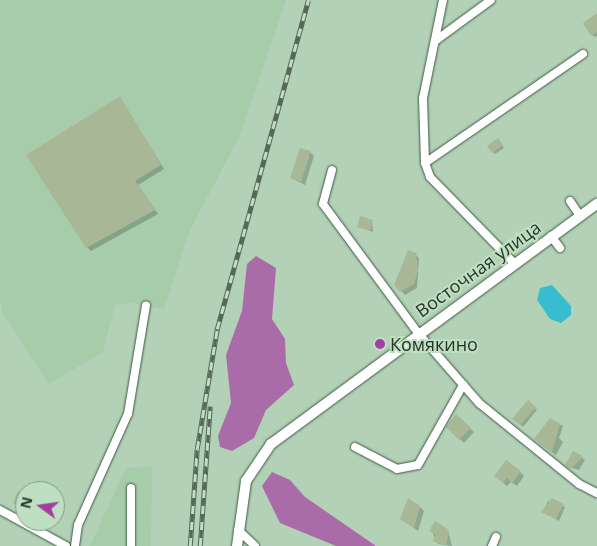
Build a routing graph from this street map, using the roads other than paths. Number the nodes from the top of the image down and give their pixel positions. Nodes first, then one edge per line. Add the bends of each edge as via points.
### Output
1 (442, 0) edge
2 (491, 0) edge
3 (435, 41) junction
4 (583, 54) dead end
5 (425, 163) junction
6 (332, 170) dead end
7 (570, 202) dead end
8 (597, 204) edge
9 (580, 216) junction
10 (551, 236) junction
11 (560, 248) dead end
12 (514, 264) junction
13 (146, 305) dead end
14 (418, 333) junction
15 (463, 385) junction
16 (355, 447) dead end
17 (131, 488) dead end
18 (597, 493) edge
19 (0, 510) edge
20 (238, 530) junction
21 (496, 537) dead end
22 (66, 546) edge
23 (75, 546) edge
24 (131, 546) edge
25 (237, 546) edge
26 (254, 546) edge
27 (492, 546) edge

1 - 3 street
2 - 3 street
3 - 5 street via 423,98
4 - 5 street
5 - 12 street via 430,177
6 - 14 street via 323,204
7 - 9 street
8 - 9 main road, Восточная улица
9 - 10 main road, Восточная улица
10 - 11 street
10 - 12 main road, Восточная улица
12 - 14 main road, Восточная улица
13 - 23 street via 128,414 78,525
14 - 15 street
14 - 20 main road, Восточная улица via 286,430 260,456 246,481
15 - 16 street via 418,465 396,469
15 - 18 street via 578,484
17 - 24 street
19 - 22 street
20 - 25 main road, Восточная улица
20 - 26 street
21 - 27 street

